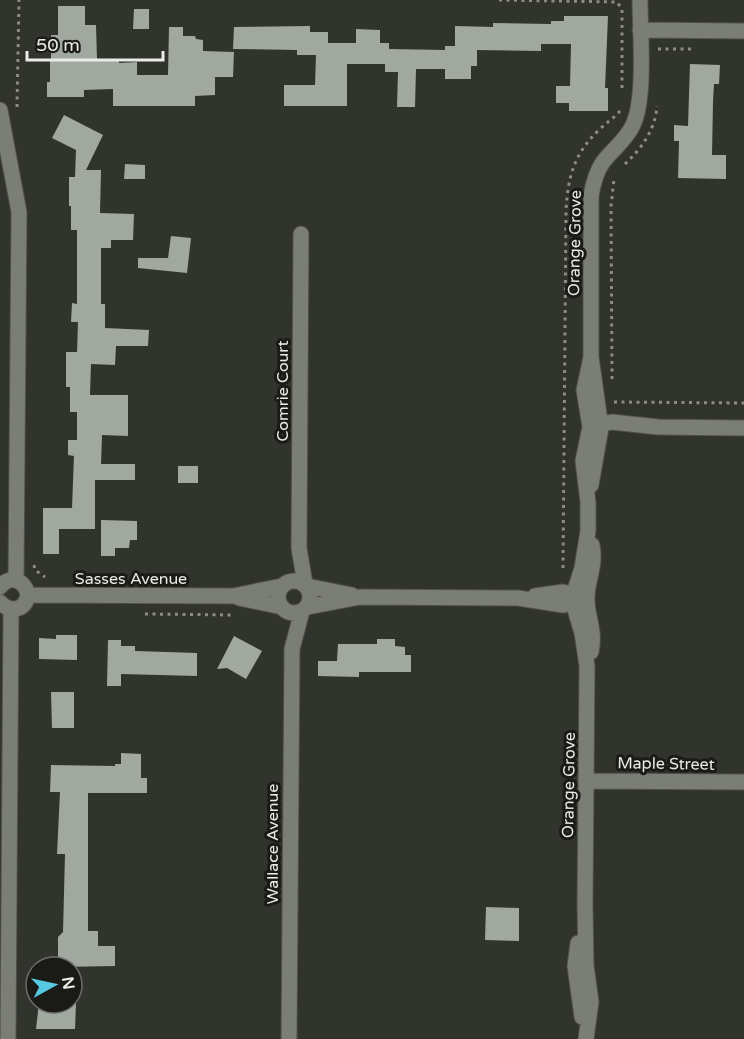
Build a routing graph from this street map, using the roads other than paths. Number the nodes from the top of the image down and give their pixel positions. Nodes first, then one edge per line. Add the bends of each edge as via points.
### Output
1 (640, 0) edge
2 (640, 30) junction
3 (744, 31) edge
4 (0, 110) edge
5 (301, 234) dead end
6 (597, 427) junction
7 (744, 428) edge
8 (16, 580) junction
9 (296, 584) junction
10 (0, 587) edge
11 (28, 595) junction
12 (233, 596) junction
13 (360, 597) junction
14 (578, 598) junction
15 (6, 606) edge
16 (282, 608) junction
17 (305, 609) junction
18 (292, 649) junction
19 (587, 781) junction
20 (744, 782) edge
21 (8, 1039) edge
22 (289, 1039) edge
23 (585, 1039) edge

1 - 2 street, Orange Grove
2 - 3 street
2 - 6 street, Orange Grove via 636,115 626,136 602,163 591,196 591,357 584,390
4 - 8 street via 19,212
5 - 9 street, Comrie Court
6 - 7 street via 612,433 658,427
6 - 14 street, Orange Grove via 583,461 593,564
8 - 10 street
8 - 11 street via 24,583
9 - 12 street, Sasses Avenue
9 - 13 street, Sasses Avenue
9 - 16 street via 278,597
9 - 17 street via 311,596
11 - 12 street, Sasses Avenue
11 - 15 street via 25,604 16,610
12 - 16 street, Sasses Avenue
13 - 14 street, Sasses Avenue via 518,598 564,592
13 - 17 street, Sasses Avenue
14 - 19 street, Orange Grove via 593,632 587,666
15 - 21 street
16 - 17 street via 294,613
16 - 18 street, Wallace Avenue
17 - 18 street, Wallace Avenue
18 - 22 street, Wallace Avenue
19 - 20 street, Maple Street
19 - 23 street, Orange Grove via 586,965 591,1002

